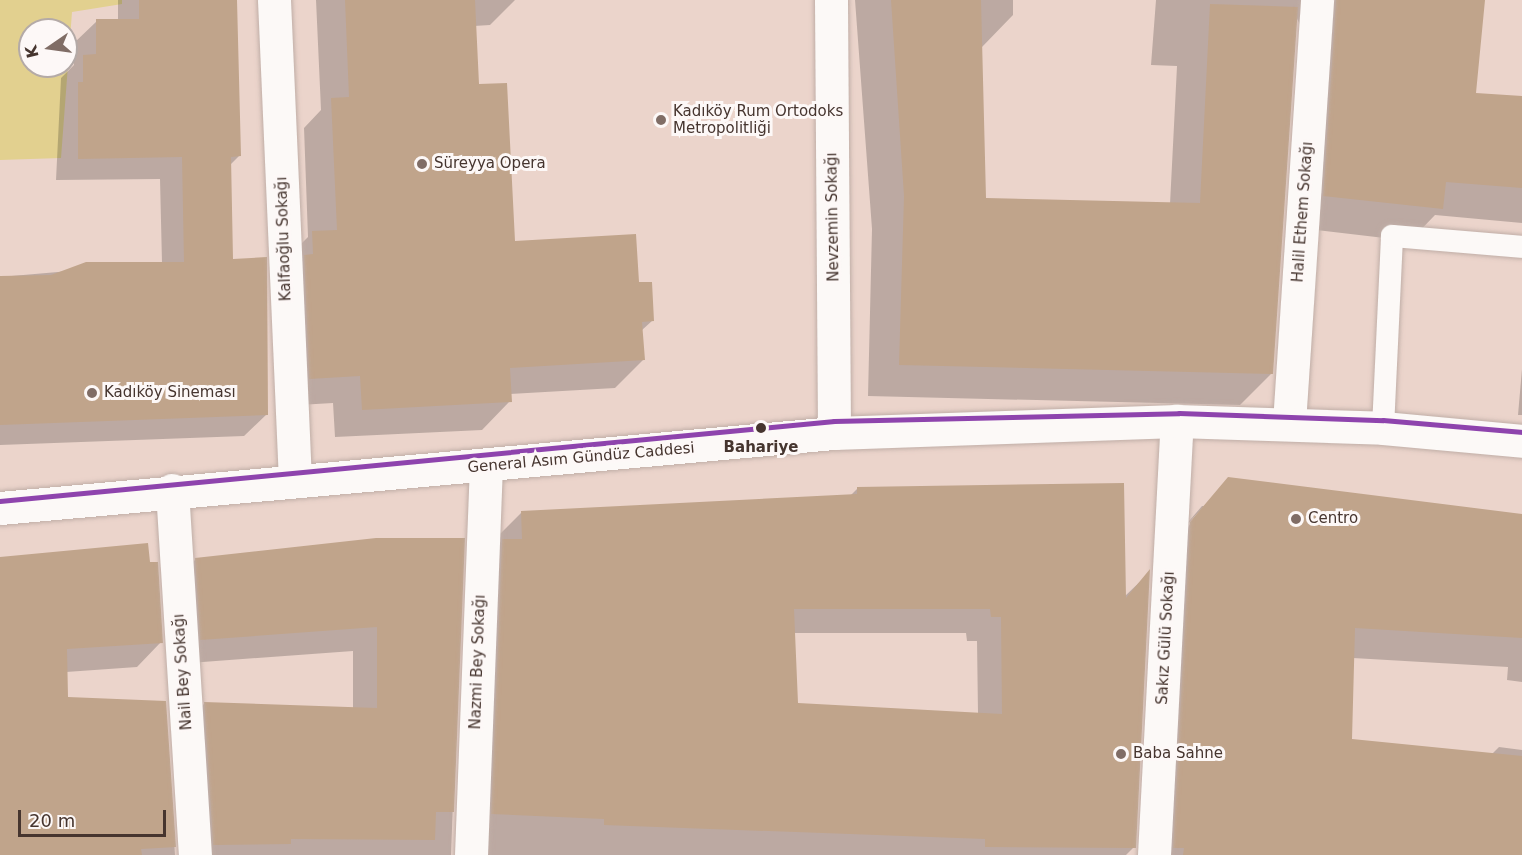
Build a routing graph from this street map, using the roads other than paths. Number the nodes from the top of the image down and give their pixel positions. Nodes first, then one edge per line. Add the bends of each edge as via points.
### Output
1 (274, 0) edge
2 (831, 0) edge
3 (1317, 0) edge
4 (1522, 248) edge
5 (1177, 421) junction
6 (1289, 423) junction
7 (1383, 428) junction
8 (834, 433) junction
9 (1522, 441) edge
10 (486, 468) junction
11 (295, 478) junction
12 (172, 490) junction
13 (0, 508) edge
14 (195, 855) edge
15 (471, 855) edge
16 (1154, 855) edge

1 - 11 street, Kalfaoğlu Sokağı
2 - 8 street, Nevzemin Sokağı
3 - 6 street, Halil Ethem Sokağı
4 - 7 lane via 1392,236
5 - 6 street, General Asım Gündüz Caddesi
5 - 8 street, General Asım Gündüz Caddesi
5 - 16 street, Sakız Gülü Sokağı
6 - 7 street, General Asım Gündüz Caddesi
7 - 9 street, General Asım Gündüz Caddesi
8 - 10 street, General Asım Gündüz Caddesi
10 - 11 street, General Asım Gündüz Caddesi
10 - 15 street, Nazmi Bey Sokağı
11 - 12 street, General Asım Gündüz Caddesi
12 - 13 street, General Asım Gündüz Caddesi
12 - 14 street, Nail Bey Sokağı

